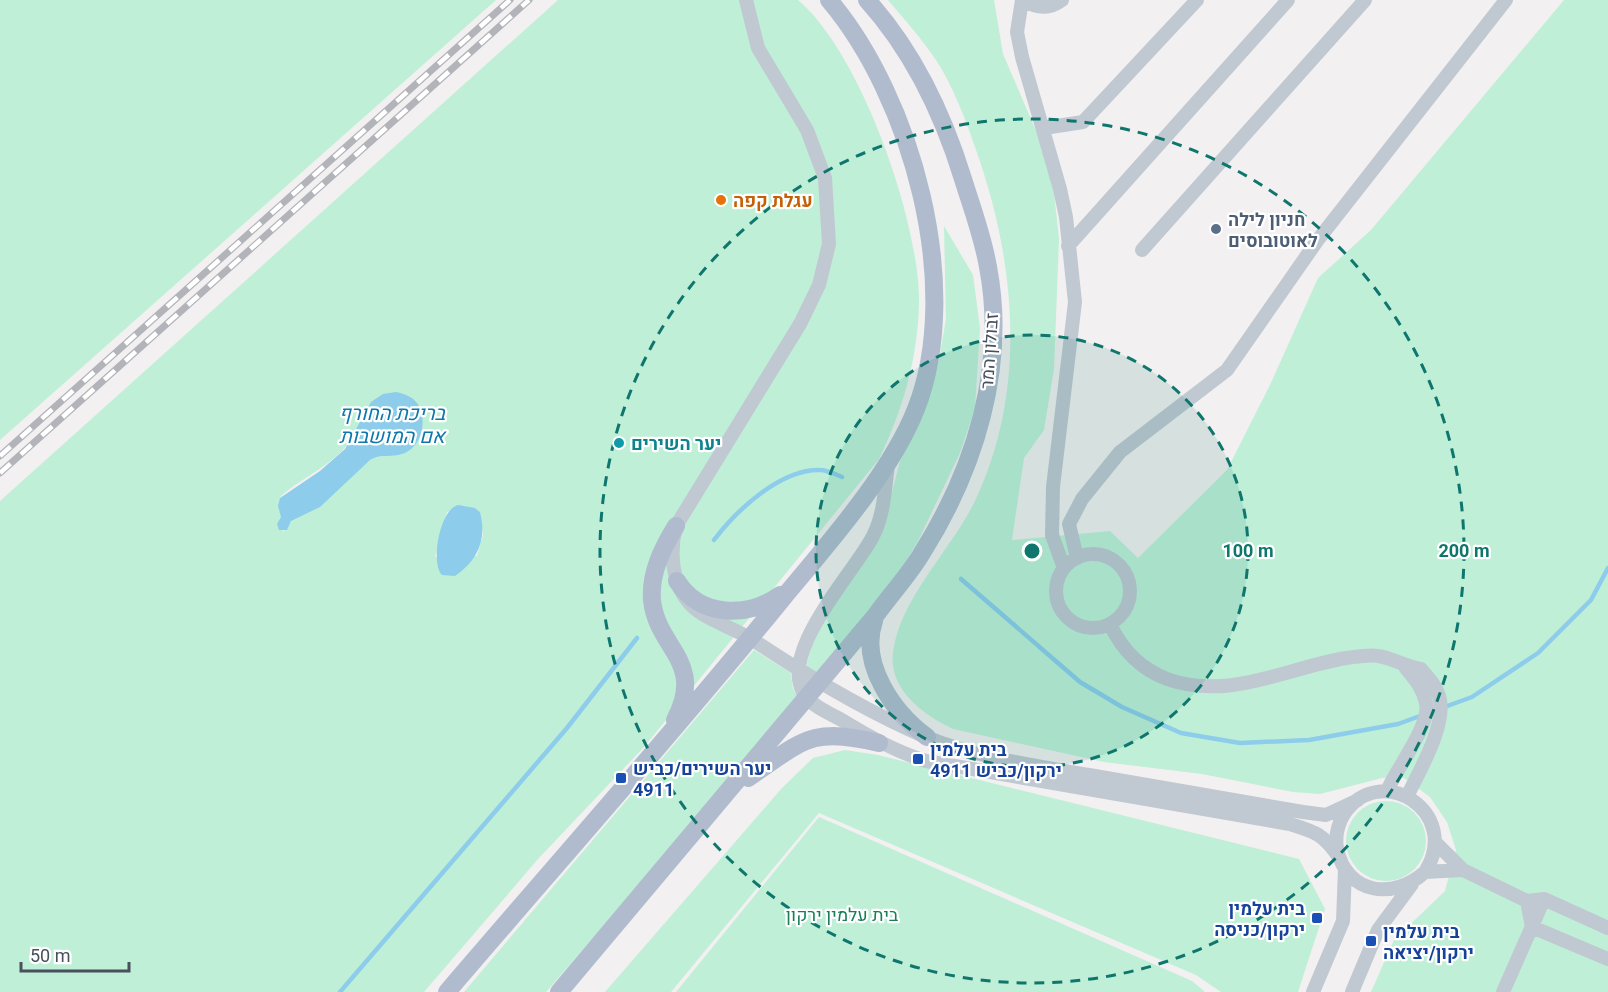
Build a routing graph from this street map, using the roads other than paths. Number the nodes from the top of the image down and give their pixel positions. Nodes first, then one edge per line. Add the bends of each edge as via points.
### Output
1 (746, 0) edge
2 (829, 0) edge
3 (867, 0) edge
4 (1023, 0) edge
5 (1062, 0) edge
6 (1197, 0) edge
7 (1288, 0) edge
8 (1365, 0) edge
9 (1506, 0) edge
10 (1044, 128) junction
11 (1068, 246) junction
12 (1142, 250) dead end
13 (889, 463) junction
14 (676, 526) junction
15 (1077, 558) junction
16 (1064, 568) junction
17 (797, 581) junction
18 (677, 582) junction
19 (876, 615) junction
20 (1110, 624) junction
21 (751, 638) junction
22 (799, 670) junction
23 (821, 682) junction
24 (1427, 686) junction
25 (807, 699) junction
26 (927, 737) junction
27 (663, 742) junction
28 (879, 743) junction
29 (1387, 791) junction
30 (1407, 797) junction
31 (1358, 800) junction
32 (717, 805) junction
33 (1436, 843) junction
34 (1342, 863) junction
35 (1463, 870) junction
36 (1425, 872) junction
37 (1413, 882) junction
38 (1544, 898) junction
39 (1527, 901) junction
40 (1532, 927) junction
41 (1608, 928) edge
42 (1608, 959) edge
43 (447, 992) edge
44 (559, 992) edge
45 (1313, 992) edge
46 (1352, 992) edge
47 (1503, 992) edge

1 - 14 street via 758,48 807,130 825,178 829,244 819,285 800,324
2 - 13 main road via 865,51 888,98 917,181 930,250 934,312 929,364 916,408
3 - 19 main road, זבולון המר via 905,50 935,101 983,246 994,328 987,389 970,460 921,555
4 - 5 street via 1040,8
4 - 10 street via 1017,32
6 - 10 street via 1083,122
7 - 11 street
8 - 12 street
9 - 15 street via 1317,241 1227,370 1120,452 1082,499 1069,524
10 - 11 street via 1066,217
11 - 16 street via 1075,302 1053,487 1052,535
13 - 17 main road
13 - 22 street via 874,534 815,623
14 - 18 street via 672,552
14 - 27 main road via 660,555 652,589 655,614 681,662 686,681 682,706
15 - 16 street
15 - 20 street via 1110,558 1126,574 1130,585 1126,608
16 - 20 street via 1058,578 1056,600 1068,619 1088,628
17 - 18 main road via 768,604 734,613 709,606
17 - 21 main road
18 - 21 street via 694,607
19 - 23 main road, זבולון המר
19 - 26 main road via 870,642 880,681 902,715
20 - 24 street via 1118,641 1148,671 1178,682 1228,686 1345,658 1377,656 1421,669
21 - 22 street
21 - 27 main road
22 - 23 street
22 - 25 street
23 - 25 main road, זבולון המר
23 - 26 street
24 - 29 street via 1422,725
24 - 30 street via 1441,701 1436,734
25 - 28 street
25 - 32 main road, זבולון המר
26 - 31 street via 1037,766 1303,812 1326,815
27 - 43 main road
28 - 32 main road via 846,735 815,737 747,780
28 - 34 street via 926,761 1290,824 1326,838
29 - 30 street
29 - 31 street
30 - 33 street via 1427,813
31 - 34 street via 1341,820 1336,845
32 - 44 main road
33 - 35 street
33 - 36 street
34 - 37 street via 1355,880 1369,888 1399,889
34 - 45 street via 1343,921
35 - 36 street
35 - 39 street
36 - 37 street
37 - 46 street via 1378,930
38 - 39 street
38 - 40 street
38 - 41 street
39 - 40 street
40 - 42 street
40 - 47 street

